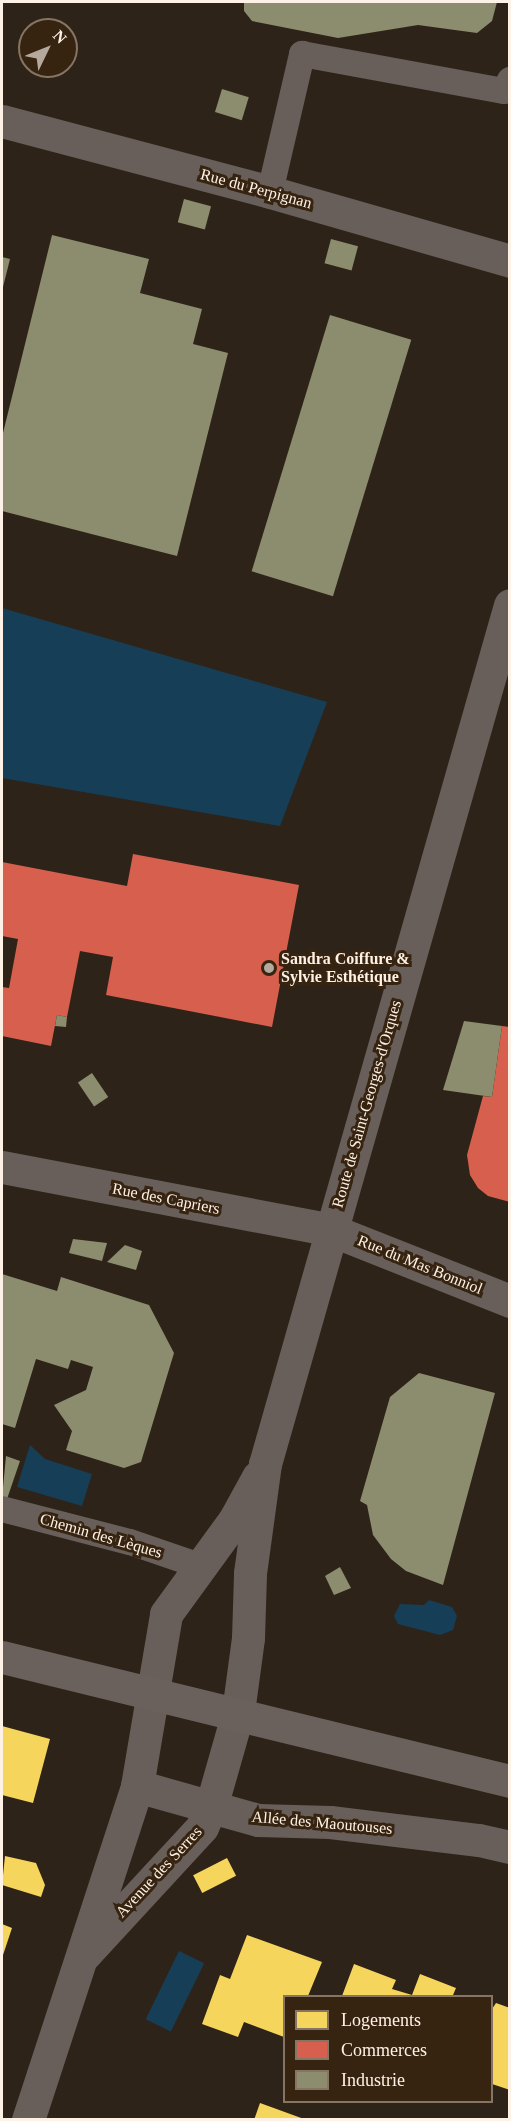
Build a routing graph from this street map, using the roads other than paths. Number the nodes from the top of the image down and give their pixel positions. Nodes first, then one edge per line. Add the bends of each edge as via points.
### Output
1 (510, 80) edge
2 (2, 121) edge
3 (270, 192) junction
4 (510, 261) edge
5 (510, 605) edge
6 (2, 1167) edge
7 (331, 1230) junction
8 (510, 1301) edge
9 (265, 1464) junction
10 (2, 1509) edge
11 (200, 1566) junction
12 (2, 1657) edge
13 (152, 1692) junction
14 (238, 1712) junction
15 (510, 1781) edge
16 (136, 1786) junction
17 (211, 1807) junction
18 (510, 1847) edge
19 (84, 1955) junction
20 (28, 2120) edge

1 - 3 lane via 504,91 302,54
2 - 3 street, Rue du Perpignan
3 - 4 street, Rue du Perpignan
5 - 7 street, Route de Saint-Georges-d'Orques
6 - 7 street, Rue des Capriers
7 - 8 street, Rue du Mas Bonniol
7 - 9 street, Route de Saint-Georges-d'Orques
9 - 11 street, Route de Saint-Georges-d'Orques via 235,1519
9 - 14 street, Route de Saint-Georges-d'Orques via 250,1573 248,1638
10 - 11 lane, Chemin des Lèques via 120,1539
11 - 13 street, Route de Saint-Georges-d'Orques via 166,1614
12 - 13 main road
13 - 14 main road
13 - 16 street, Avenue des Serres
14 - 15 main road
14 - 17 street, Avenue des Serres
16 - 17 street, Allée des Maoutouses
16 - 19 street, Avenue des Serres
17 - 18 street, Allée des Maoutouses via 258,1820 330,1822
17 - 19 street, Avenue des Serres via 202,1827
19 - 20 street, Avenue des Serres

